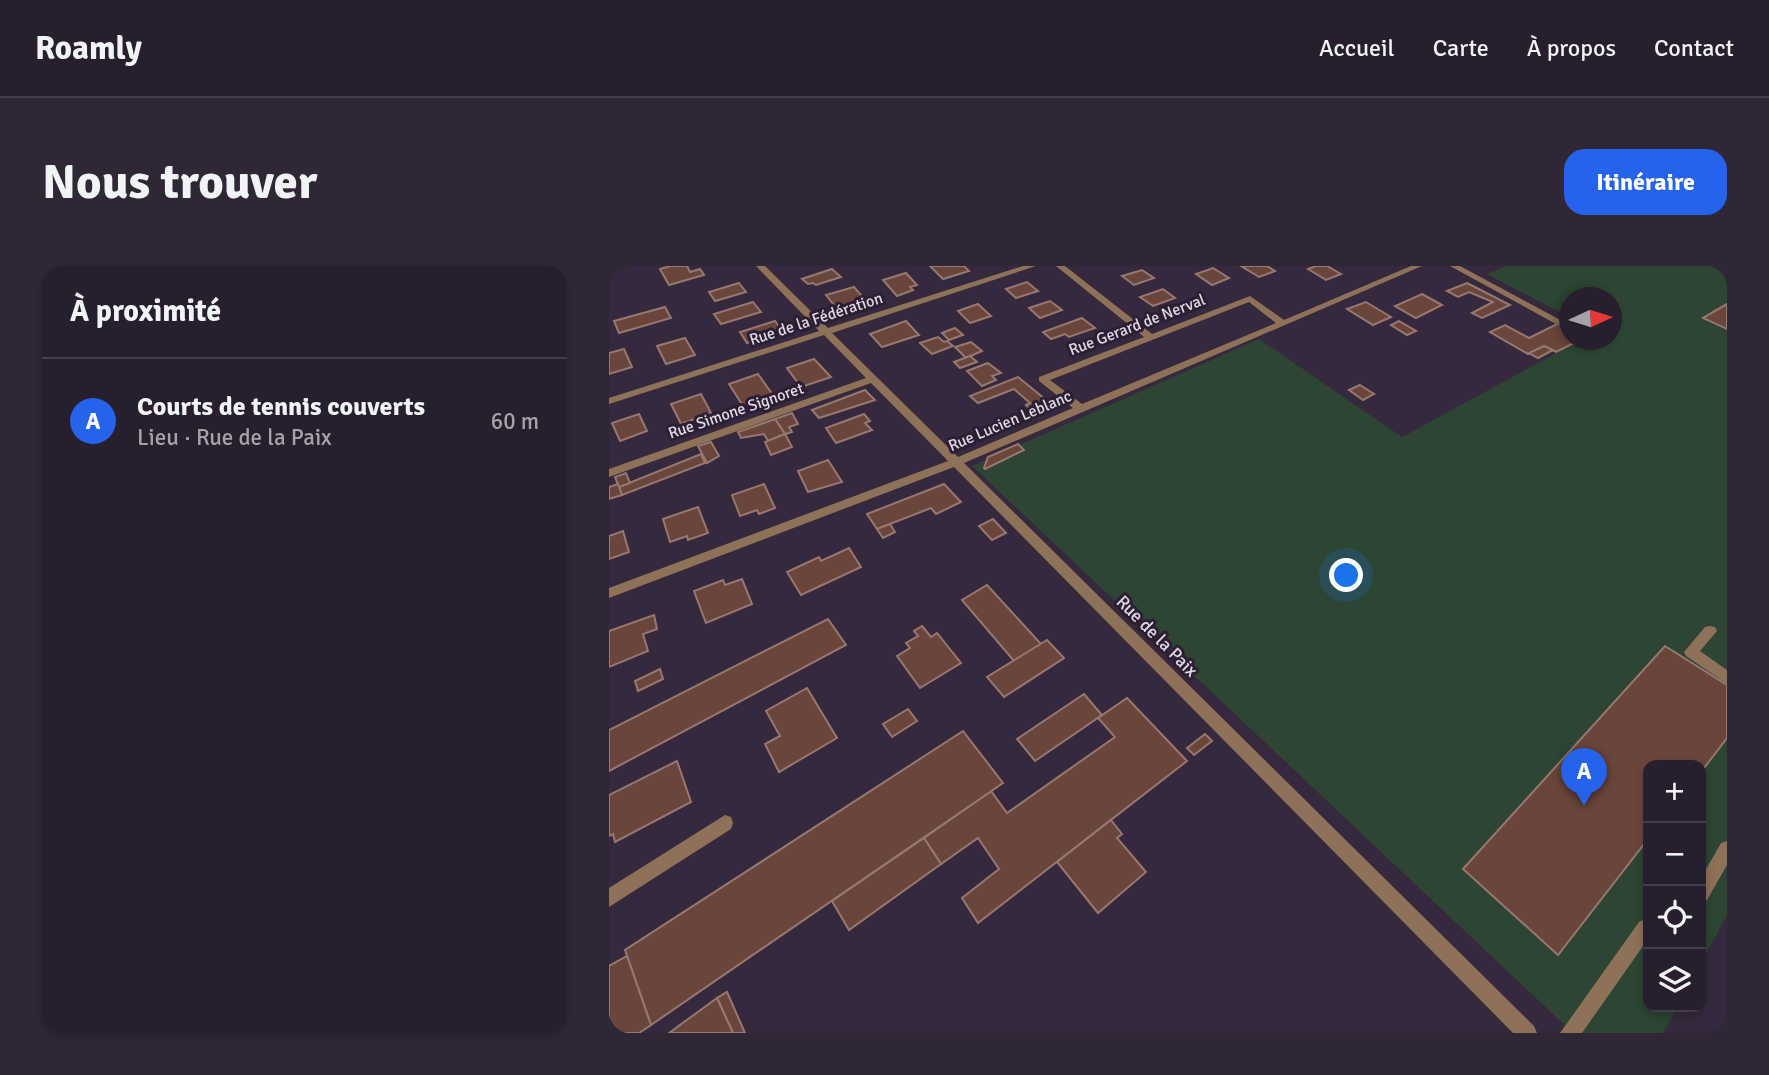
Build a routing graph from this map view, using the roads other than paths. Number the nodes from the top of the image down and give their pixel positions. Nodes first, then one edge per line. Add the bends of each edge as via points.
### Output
1 (760, 266) edge
2 (1032, 266) edge
3 (1060, 266) edge
4 (1418, 266) edge
5 (1454, 266) edge
6 (1281, 322) junction
7 (1559, 322) dead end
8 (827, 332) junction
9 (1150, 337) junction
10 (874, 379) junction
11 (609, 401) edge
12 (1080, 408) junction
13 (955, 462) junction
14 (609, 473) edge
15 (609, 593) edge
16 (1710, 631) dead end
17 (1727, 678) edge
18 (725, 823) dead end
19 (1727, 849) edge
20 (1706, 886) edge
21 (609, 898) edge
22 (1643, 931) edge
23 (1527, 1033) edge
24 (1570, 1033) edge

1 - 8 street, Rue de la Paix
2 - 8 street, Rue de la Fédération
3 - 9 street
4 - 6 street, Rue Lucien Leblanc
5 - 7 street
6 - 9 street, Rue Gerard de Nerval via 1250,299
6 - 12 street, Rue Lucien Leblanc
8 - 10 street, Rue de la Paix
8 - 11 street, Rue de la Fédération
9 - 12 street, Rue Gerard de Nerval via 1044,379
10 - 13 street, Rue de la Paix
10 - 14 street, Rue Simone Signoret
12 - 13 street, Rue Lucien Leblanc
13 - 15 street, Rue Lucien Leblanc
13 - 23 street, Rue de la Paix
16 - 17 street via 1691,652
18 - 21 street
19 - 20 street
22 - 24 street

